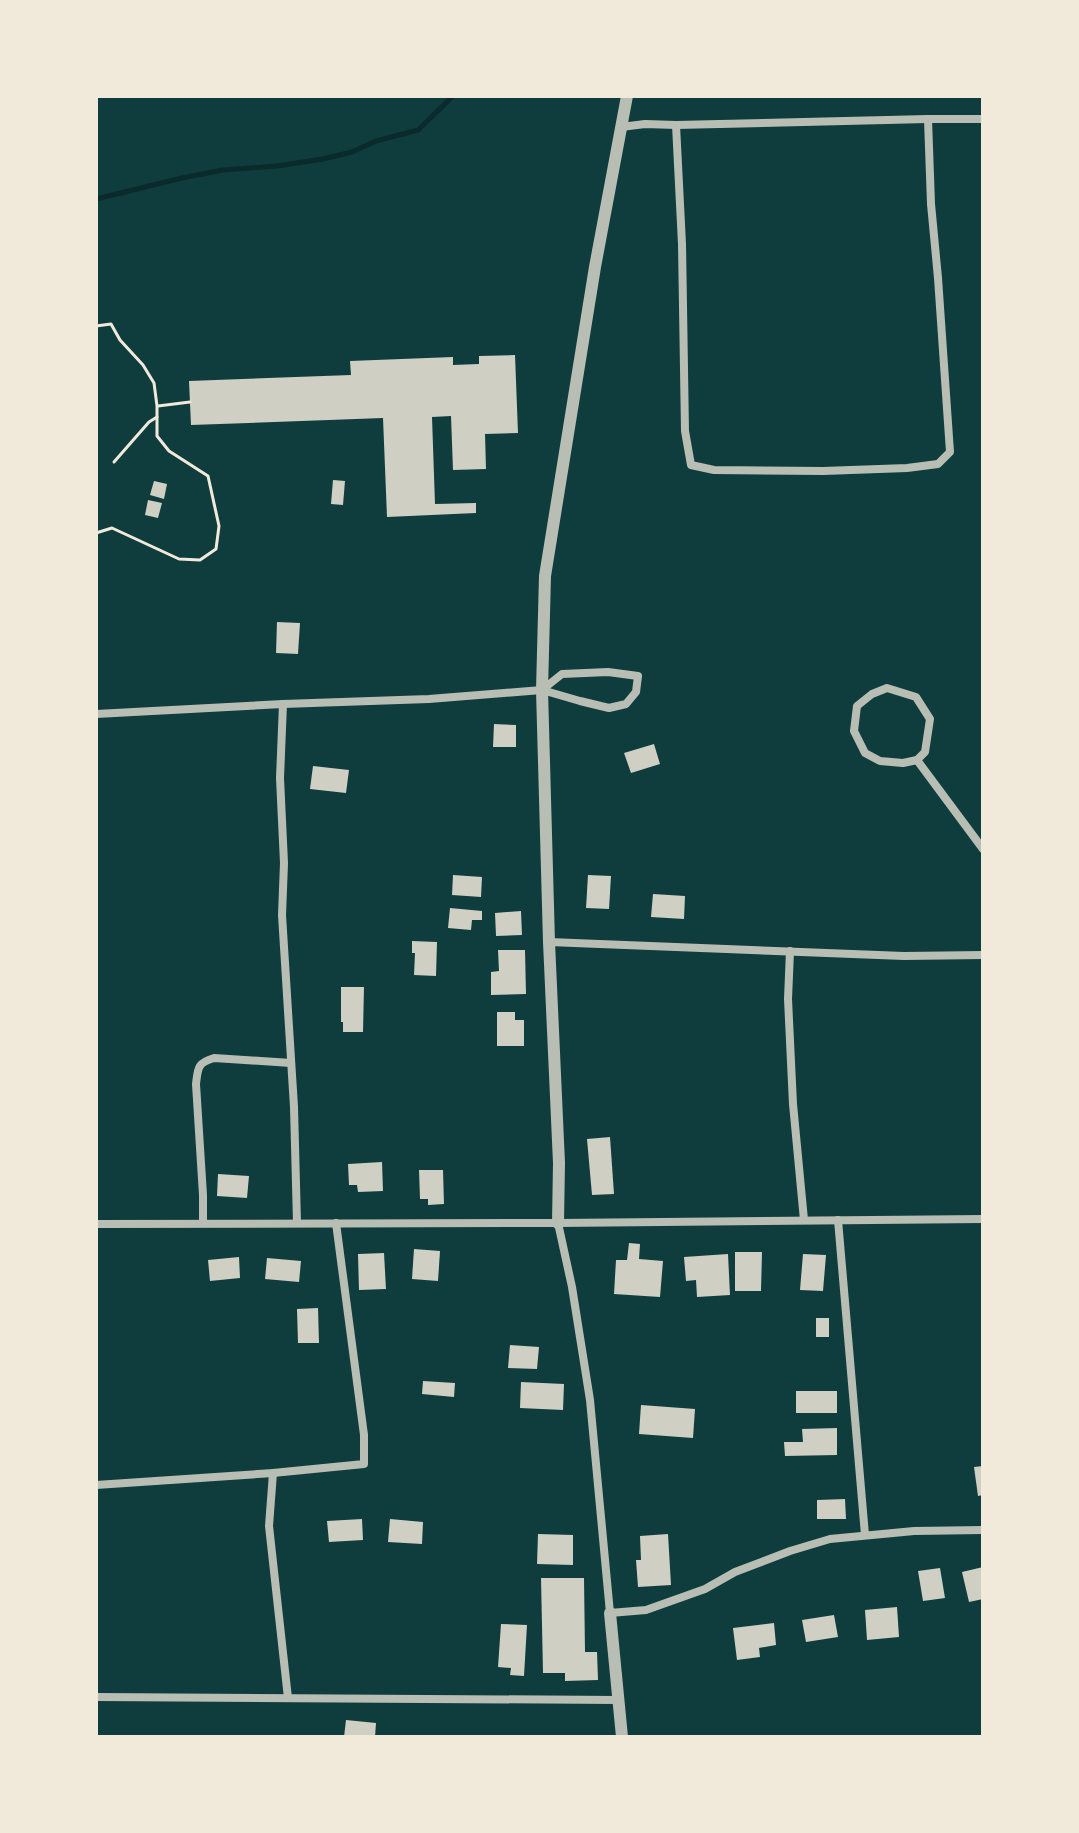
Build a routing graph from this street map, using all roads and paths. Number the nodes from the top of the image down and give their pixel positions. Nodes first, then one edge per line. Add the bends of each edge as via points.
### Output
1 (627, 96) edge
2 (928, 119) junction
3 (983, 119) edge
4 (676, 125) junction
5 (621, 127) junction
6 (96, 326) edge
7 (190, 402) dead end
8 (157, 406) junction
9 (157, 417) junction
10 (114, 462) dead end
11 (96, 533) edge
12 (542, 690) junction
13 (283, 704) junction
14 (96, 714) edge
15 (917, 760) junction
16 (983, 849) edge
17 (549, 942) junction
18 (790, 951) junction
19 (983, 955) edge
20 (291, 1063) junction
21 (983, 1219) edge
22 (804, 1220) junction
23 (838, 1220) junction
24 (203, 1223) junction
25 (297, 1223) junction
26 (336, 1223) junction
27 (558, 1223) junction
28 (96, 1224) edge
29 (273, 1473) junction
30 (96, 1485) edge
31 (983, 1530) edge
32 (865, 1535) junction
33 (610, 1613) junction
34 (96, 1697) edge
35 (288, 1698) junction
36 (618, 1700) junction
37 (622, 1737) edge

1 - 5 street
2 - 3 street
2 - 4 street
2 - 4 street via 950,452 938,464 823,471 691,465 685,431
4 - 5 street
5 - 12 street via 545,576
6 - 8 path via 111,324 143,365 154,383
7 - 8 path
8 - 9 path
9 - 10 path
9 - 11 path via 157,436 169,451 208,476 219,526 216,549 200,560 179,559 112,528
12 - 12 street via 609,708 626,704 636,692 638,676 562,674
12 - 13 street
12 - 17 street
13 - 14 street
13 - 20 street via 282,915
15 - 15 street via 880,761 865,753 854,731 857,706 887,688 916,697 930,719 925,752
15 - 16 street
17 - 18 street
17 - 27 street
18 - 19 street
18 - 22 street via 793,1104
20 - 24 street via 214,1058 199,1067
20 - 25 street
21 - 23 street
22 - 23 street
22 - 27 street
23 - 32 street
24 - 25 street
24 - 28 street
25 - 26 street
26 - 27 street
26 - 29 street via 364,1464
27 - 33 street via 590,1400
29 - 30 street
29 - 35 street via 269,1526
31 - 32 street
32 - 33 street via 790,1551 646,1610
33 - 36 street
34 - 35 street
35 - 36 street
36 - 37 street

